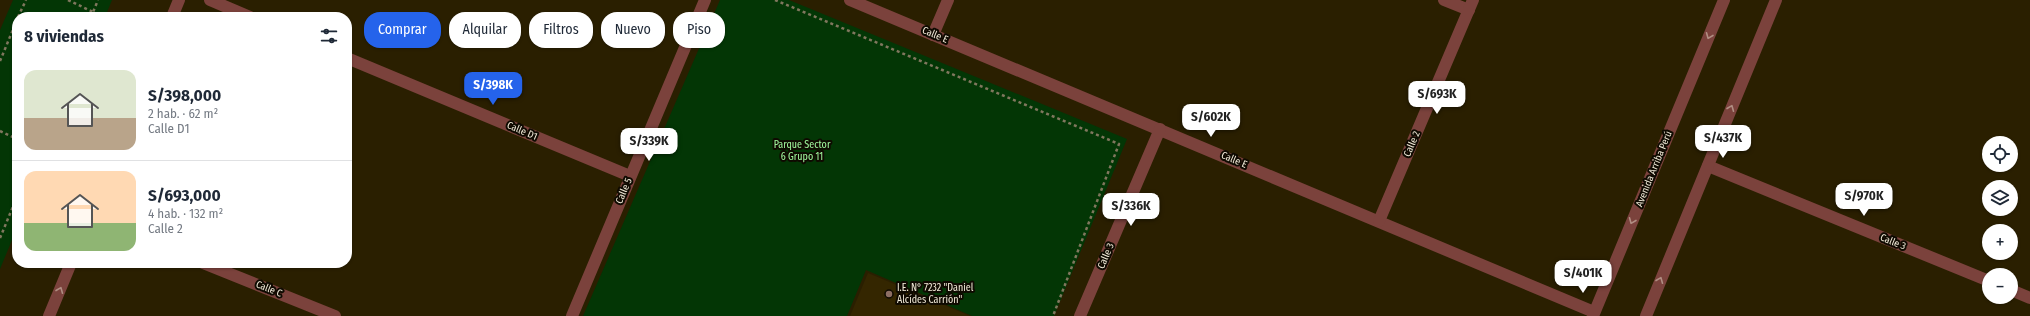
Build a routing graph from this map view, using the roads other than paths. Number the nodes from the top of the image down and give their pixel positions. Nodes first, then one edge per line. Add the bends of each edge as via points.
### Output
1 (179, 0) edge
2 (210, 0) edge
3 (705, 0) edge
4 (850, 0) edge
5 (948, 0) edge
6 (1444, 0) edge
7 (1724, 0) edge
8 (1776, 0) edge
9 (1471, 5) edge
10 (174, 12) edge
11 (238, 12) edge
12 (933, 35) junction
13 (352, 60) edge
14 (1160, 130) junction
15 (1708, 166) junction
16 (630, 176) junction
17 (1379, 221) junction
18 (69, 268) edge
19 (215, 268) edge
20 (1982, 278) edge
21 (2018, 293) edge
22 (2030, 298) edge
23 (320, 313) edge
24 (1594, 314) edge
25 (49, 316) edge
26 (335, 316) edge
27 (572, 316) edge
28 (1080, 316) edge
29 (1646, 316) edge

1 - 10 street
2 - 11 street
3 - 16 street, Calle 5
4 - 12 street, Calle E
5 - 12 street
6 - 9 street
7 -> 24 street, Avenida Arriba Perú
15 -> 8 street
9 - 17 street, Calle 2
12 - 14 street, Calle E
13 - 16 street, Calle D1
14 - 17 street, Calle E
14 - 28 street, Calle 3
15 - 20 street, Calle 3
29 -> 15 street
16 - 27 street, Calle 5
17 - 24 street, Calle E
25 -> 18 street
19 - 23 street, Calle C
21 - 22 street
23 - 26 street, Calle C

